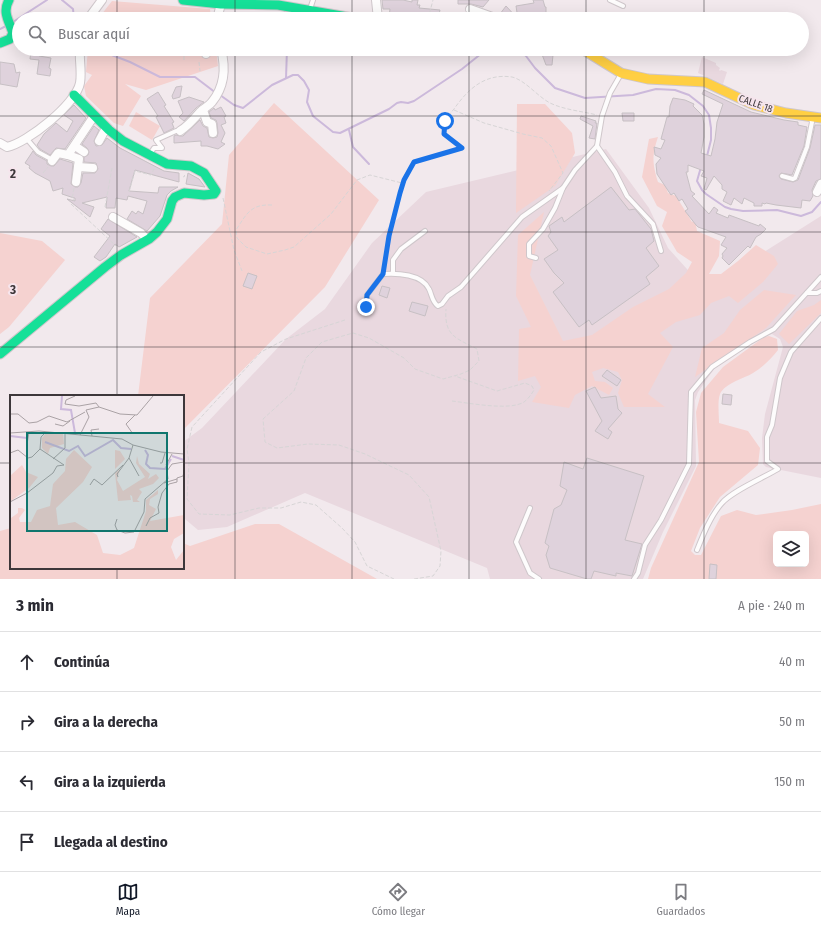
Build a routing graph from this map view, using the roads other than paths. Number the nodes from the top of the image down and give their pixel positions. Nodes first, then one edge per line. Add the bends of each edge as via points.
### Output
1 (9, 0) edge
2 (102, 0) edge
3 (183, 0) edge
4 (313, 0) edge
5 (376, 0) edge
6 (610, 0) edge
7 (221, 4) junction
8 (623, 6) dead end
9 (470, 9) dead end
10 (310, 10) junction
11 (93, 12) edge
12 (219, 12) edge
13 (321, 12) edge
14 (377, 12) edge
15 (478, 12) edge
16 (12, 30) edge
17 (12, 36) edge
18 (0, 43) edge
19 (80, 56) edge
20 (222, 56) edge
21 (593, 56) edge
22 (621, 73) junction
23 (74, 95) junction
24 (203, 110) junction
25 (94, 116) junction
26 (810, 117) junction
27 (821, 118) edge
28 (106, 128) junction
29 (180, 131) joint
30 (213, 133) dead end
31 (27, 139) junction
32 (99, 141) dead end
33 (0, 143) edge
34 (75, 146) junction
35 (598, 146) junction
36 (84, 152) dead end
37 (150, 155) junction
38 (68, 156) junction
39 (55, 163) joint
40 (78, 167) junction
41 (93, 168) dead end
42 (782, 176) dead end
43 (76, 182) road end
44 (563, 188) junction
45 (113, 217) dead end
46 (426, 231) dead end
47 (147, 240) junction
48 (661, 251) dead end
49 (536, 258) dead end
50 (393, 273) junction
51 (821, 277) edge
52 (821, 291) edge
53 (807, 292) junction
54 (366, 307) dead end
55 (821, 318) edge
56 (0, 354) edge
57 (530, 508) dead end
58 (696, 550) dead end
59 (540, 579) edge
60 (634, 579) edge

1 - 16 street via 4,9
2 - 11 street
3 - 7 street
4 - 10 lane
5 - 14 street
6 - 8 lane
7 - 10 street via 278,5
7 - 12 street
9 - 15 street
10 - 13 street
17 - 18 street
19 - 23 street via 80,84
20 - 24 street via 224,77 221,87 215,98
21 - 22 street, CALLE 18
22 - 26 street, CALLE 18 via 648,79 705,82 754,105
22 - 35 lane via 602,116
23 - 25 street
23 - 31 street via 44,127
24 - 29 street
24 - 30 street via 207,122 212,124
25 - 28 street
25 - 34 street
26 - 27 street, CALLE 18
26 - 42 lane via 812,122 807,147 795,178
28 - 32 street
28 - 37 street via 123,141
29 - 37 lane via 156,140 162,148 154,148
31 - 33 street via 7,147
31 - 39 lane via 38,152
34 - 36 street
34 - 38 street
35 - 44 lane via 575,170
35 - 48 lane via 627,196 653,224
37 - 47 street via 167,164 191,166 204,173 216,191 208,196 187,193 176,197 172,201 166,221 154,236
38 - 39 street via 58,153
38 - 40 street via 79,159
40 - 41 street
40 - 43 street
44 - 49 lane via 556,208 543,229 529,244 529,256
44 - 50 lane via 522,217 461,287 442,304 435,304 429,287 420,279
45 - 47 street via 141,233
46 - 50 lane via 401,249 393,260
47 - 56 street via 122,255 78,289
50 - 54 lane via 383,274 367,295
51 - 53 lane
52 - 53 lane
53 - 60 lane via 774,329 712,367 691,392 689,464 661,520 645,545 638,574
55 - 58 lane via 791,352 780,378 766,451 767,461 778,469 722,503
57 - 59 lane via 516,542 530,573

